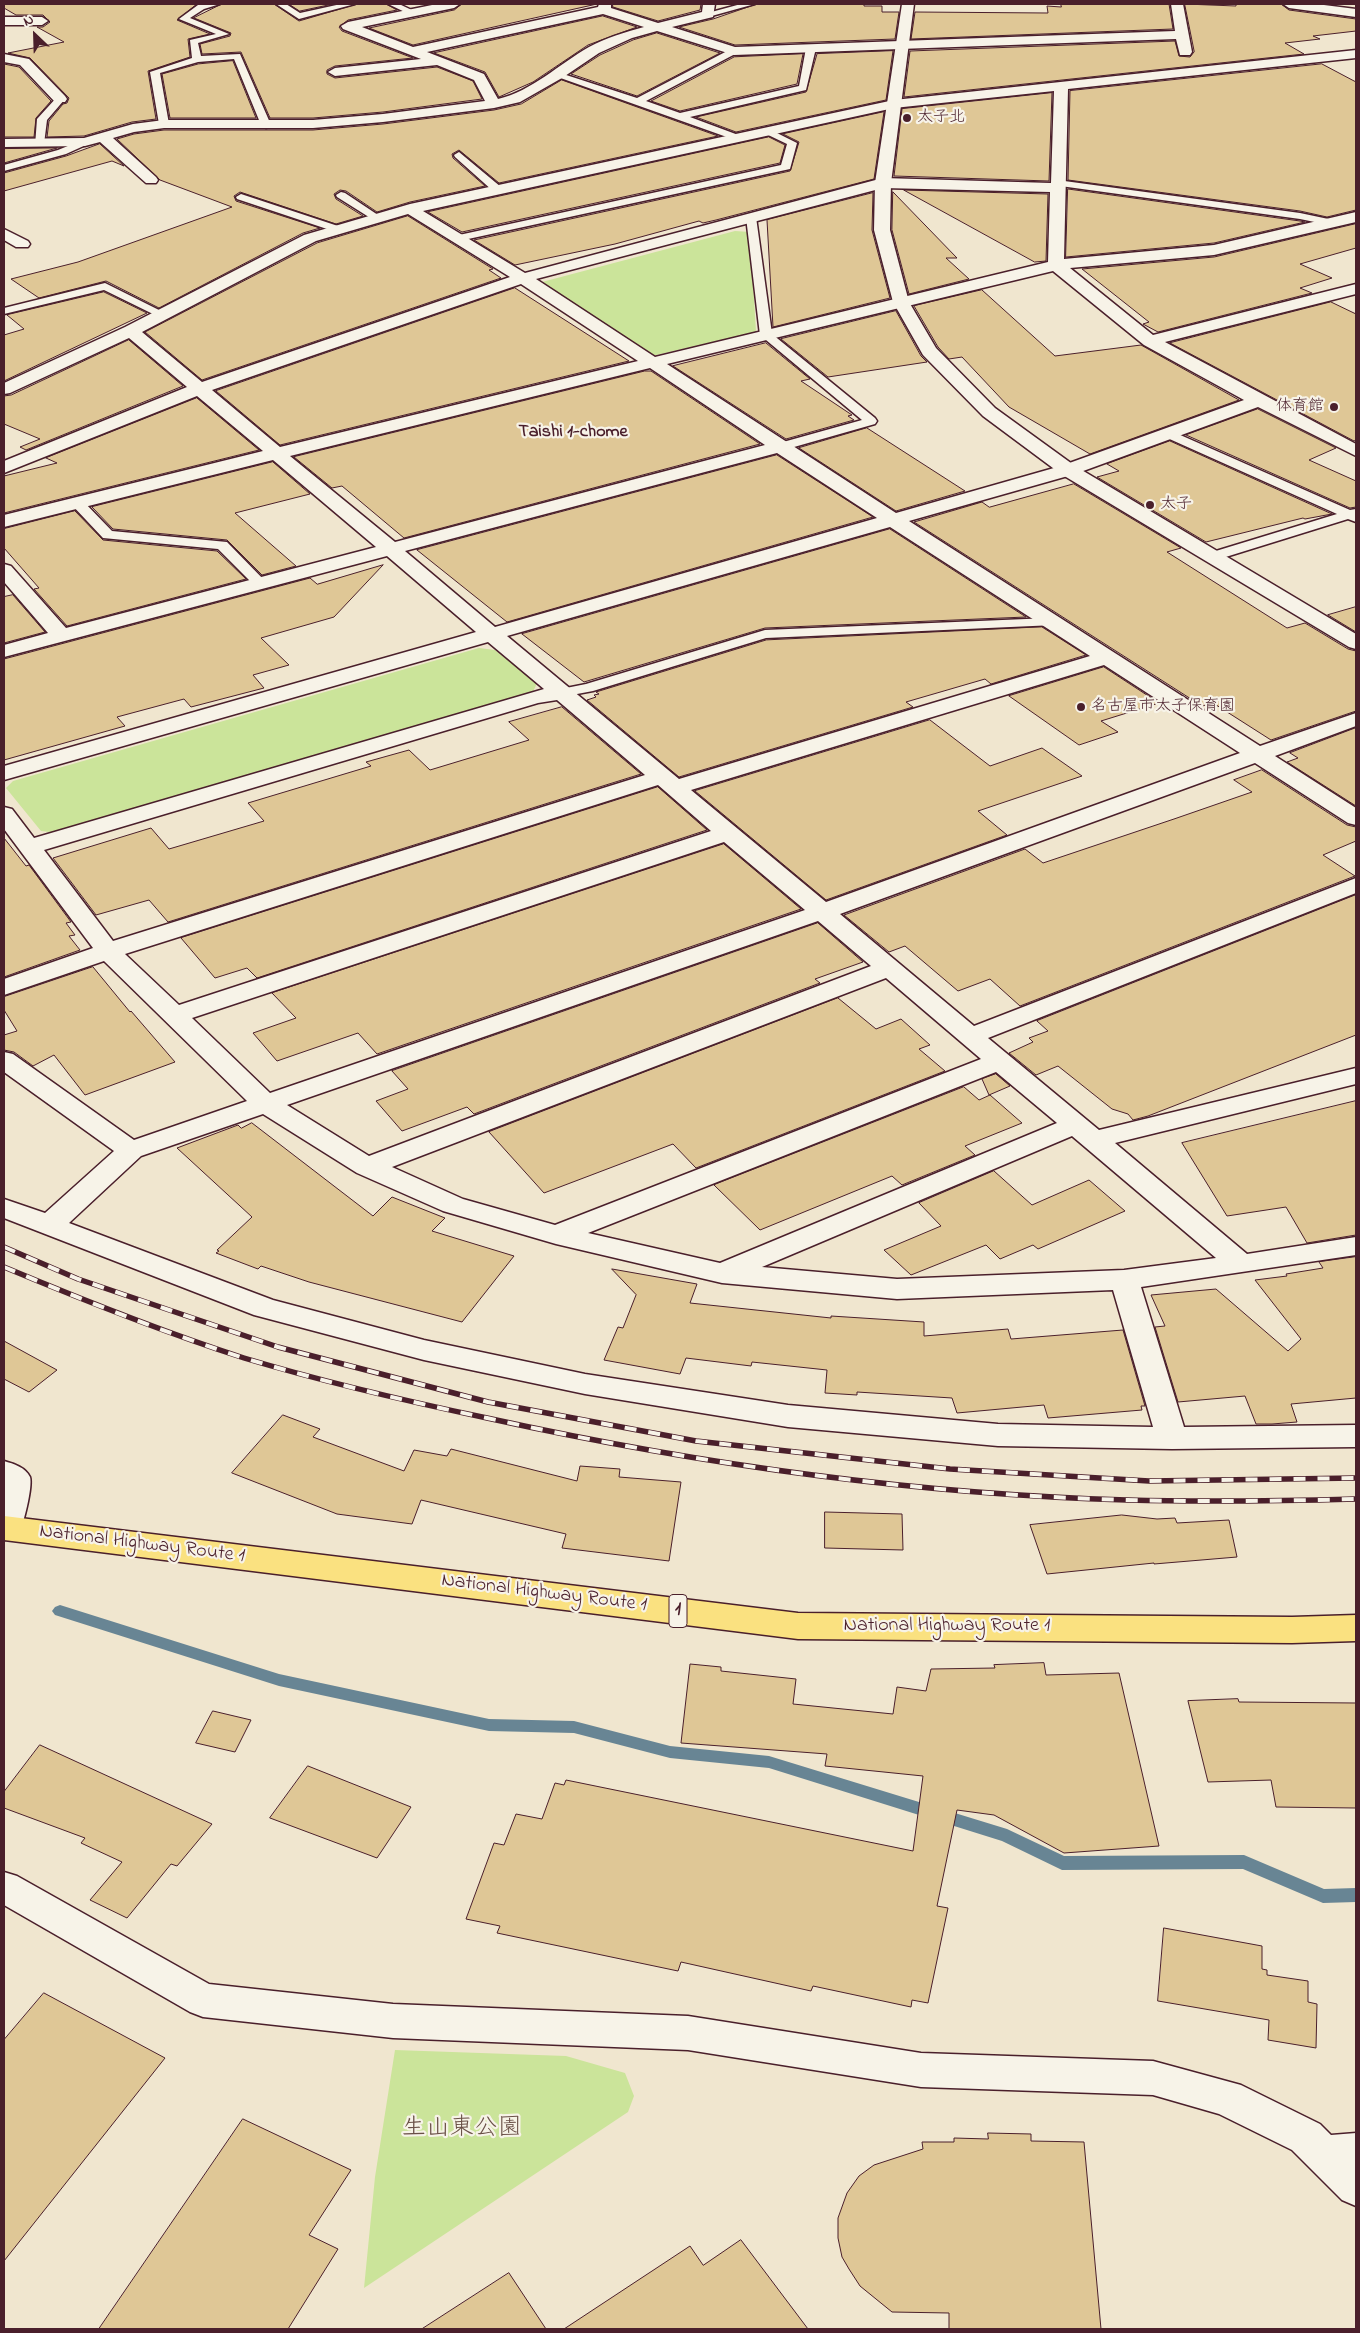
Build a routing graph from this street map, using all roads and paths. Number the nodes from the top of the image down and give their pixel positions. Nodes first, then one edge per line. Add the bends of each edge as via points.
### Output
1 (216, 4) edge
2 (280, 4) edge
3 (351, 4) edge
4 (392, 4) edge
5 (454, 4) edge
6 (751, 4) edge
7 (908, 4) edge
8 (1177, 4) edge
9 (1289, 4) edge
10 (604, 7) edge
11 (709, 9) edge
12 (412, 12) junction
13 (1356, 14) edge
14 (4, 21) edge
15 (42, 21) dead end
16 (656, 27) junction
17 (1182, 35) junction
18 (903, 45) junction
19 (811, 48) junction
20 (412, 51) junction
21 (734, 51) junction
22 (1356, 54) edge
23 (4, 58) edge
24 (197, 59) junction
25 (439, 62) junction
26 (335, 72) dead end
27 (1189, 72) junction
28 (558, 75) junction
29 (1061, 86) junction
30 (60, 99) joint
31 (638, 101) junction
32 (494, 104) junction
33 (894, 104) junction
34 (681, 116) junction
35 (164, 124) junction
36 (266, 125) junction
37 (767, 131) junction
38 (103, 136) junction
39 (738, 138) junction
40 (85, 142) junction
41 (4, 143) edge
42 (40, 144) junction
43 (459, 155) dead end
44 (4, 168) edge
45 (150, 180) dead end
46 (883, 183) junction
47 (1057, 185) junction
48 (497, 189) junction
49 (341, 195) dead end
50 (241, 197) dead end
51 (410, 209) junction
52 (751, 217) junction
53 (1356, 217) edge
54 (376, 218) junction
55 (1334, 223) junction
56 (337, 229) junction
57 (1356, 233) edge
58 (4, 234) edge
59 (459, 238) junction
60 (4, 249) edge
61 (1056, 265) junction
62 (523, 278) junction
63 (1356, 289) edge
64 (901, 302) junction
65 (4, 311) edge
66 (160, 314) junction
67 (131, 331) junction
68 (766, 335) junction
69 (1150, 342) junction
70 (651, 363) junction
71 (201, 388) junction
72 (4, 389) edge
73 (1259, 402) junction
74 (1169, 434) junction
75 (780, 447) junction
76 (1356, 450) edge
77 (278, 452) junction
78 (4, 467) edge
79 (1068, 470) junction
80 (77, 503) junction
81 (1354, 515) edge
82 (893, 520) junction
83 (4, 522) edge
84 (391, 549) junction
85 (1211, 557) junction
86 (4, 570) edge
87 (260, 583) junction
88 (1050, 622) junction
89 (492, 634) junction
90 (62, 636) junction
91 (1356, 642) edge
92 (4, 651) edge
93 (1106, 658) junction
94 (562, 693) junction
95 (1356, 719) edge
96 (1255, 755) junction
97 (4, 773) edge
98 (667, 782) junction
99 (4, 814) edge
100 (1356, 818) edge
101 (728, 833) junction
102 (29, 848) junction
103 (1356, 885) edge
104 (822, 912) junction
105 (108, 952) junction
106 (890, 968) junction
107 (4, 987) edge
108 (174, 1015) junction
109 (970, 1036) junction
110 (4, 1060) edge
111 (1000, 1061) junction
112 (1356, 1076) edge
113 (266, 1104) junction
114 (1084, 1132) junction
115 (131, 1150) junction
116 (367, 1168) junction
117 (4, 1208) edge
118 (49, 1225) junction
119 (556, 1235) junction
120 (1356, 1246) edge
121 (1240, 1263) junction
122 (722, 1273) junction
123 (1124, 1280) junction
124 (1356, 1436) edge
125 (1172, 1438) junction
126 (4, 1472) edge
127 (5, 1531) edge
128 (1356, 1628) edge
129 (4, 1887) edge
130 (1339, 2153) edge
131 (1356, 2187) edge

1 - 24 lane via 200,7 183,19 225,34 192,42
2 - 3 lane via 299,16
4 - 12 lane
5 - 12 street
6 - 11 lane
7 - 18 street
8 - 17 street
9 - 13 street
10 - 16 street
10 - 20 street
11 - 16 street
12 - 20 street via 348,26
14 - 15 street
16 - 21 street
16 - 28 street via 627,35 594,50
17 - 18 street
17 - 27 street
18 - 19 street
18 - 33 street
19 - 21 street
19 - 34 lane via 803,88
20 - 25 street
21 - 31 lane
22 - 27 street
23 - 30 street via 24,62
24 - 35 lane via 155,72
24 - 36 lane via 238,56
25 - 26 street
25 - 32 street via 479,77
27 - 29 street
28 - 31 lane
28 - 32 street via 515,99
29 - 33 street
29 - 47 street
30 - 42 lane via 42,119
31 - 34 lane
32 - 36 street via 383,118
33 - 37 street
33 - 46 street
34 - 39 lane
35 - 36 street
35 - 38 street
37 - 39 street
37 - 59 lane via 792,143 786,168
38 - 40 street
38 - 45 street
39 - 48 street
40 - 42 street
40 - 44 lane
41 - 42 street
43 - 48 lane
46 - 47 street
46 - 52 street
46 - 64 street via 882,230
47 - 55 lane
47 - 61 street
48 - 51 street
49 - 54 lane
50 - 56 lane
51 - 54 street
51 - 59 street
52 - 62 street
52 - 68 lane
53 - 55 street
54 - 56 street
55 - 57 street
55 - 61 street via 1214,250
56 - 66 street via 310,238
58 - 60 street via 22,244
59 - 62 street
61 - 64 street
61 - 69 street
62 - 70 street
62 - 71 street
63 - 69 street
64 - 68 street
64 - 79 street via 929,351 989,412
65 - 66 lane via 105,286
66 - 67 street
67 - 71 street
67 - 72 street
68 - 70 street
68 - 75 lane via 870,421
69 - 73 street
70 - 75 street
70 - 77 street
71 - 77 street
71 - 78 street
73 - 74 street
73 - 76 street
74 - 79 street
74 - 81 lane
75 - 82 street
75 - 84 street
77 - 80 street
77 - 84 street
79 - 82 street
79 - 85 street
80 - 83 street
80 - 87 lane via 108,535 222,545
81 - 85 lane
82 - 88 street
82 - 89 street
84 - 87 street
84 - 89 street
85 - 91 street
86 - 90 street
87 - 90 street
88 - 93 street
88 - 94 lane via 765,634
89 - 94 street
89 - 97 street
90 - 92 street
93 - 96 street
93 - 98 street
94 - 98 street
94 - 102 street via 547,694
95 - 96 street
96 - 100 street
96 - 104 street
98 - 101 street
98 - 105 street
99 - 102 street
101 - 104 street
101 - 108 street
102 - 105 street
103 - 109 street
104 - 106 street
104 - 113 street
105 - 107 street
105 - 108 street
106 - 109 street
106 - 116 street
108 - 113 street
109 - 111 street
110 - 115 street
111 - 114 street
111 - 119 street
112 - 114 street
113 - 115 street
113 - 116 street
114 - 121 street
114 - 122 street
115 - 118 street
116 - 119 street via 454,1206
117 - 118 street
118 - 125 street via 264,1308 424,1350 585,1384 788,1416 998,1435
119 - 122 street
120 - 121 street
121 - 123 street
122 - 123 street via 897,1289
123 - 125 street
124 - 125 street
126 - 127 street via 15,1479
127 - 128 highway, National Highway Route 1 / 1 via 798,1626
129 - 130 street via 203,2000 394,2021 688,2033 921,2070 1153,2078 1227,2098
130 - 131 street

